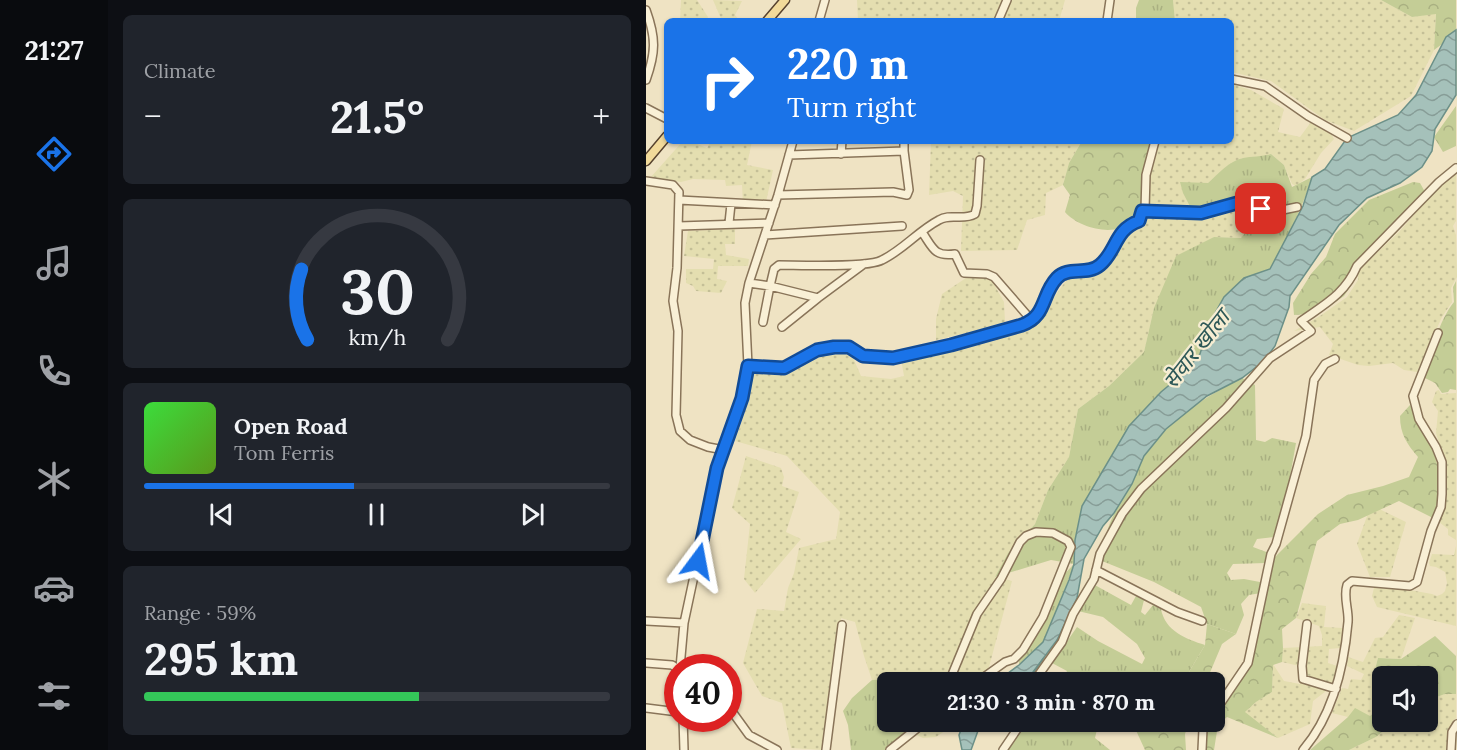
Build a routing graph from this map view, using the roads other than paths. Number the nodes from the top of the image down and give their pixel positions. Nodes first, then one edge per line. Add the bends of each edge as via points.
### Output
1 (785, 0) edge
2 (825, 0) edge
3 (1007, 0) edge
4 (1110, 0) edge
5 (646, 10) edge
6 (770, 18) edge
7 (821, 18) edge
8 (999, 18) edge
9 (1107, 18) edge
10 (646, 80) edge
11 (1234, 80) edge
12 (646, 108) edge
13 (664, 117) edge
14 (1347, 138) dead end
15 (664, 140) edge
16 (792, 144) edge
17 (842, 144) edge
18 (904, 144) edge
19 (1154, 144) edge
20 (904, 151) junction
21 (841, 154) junction
22 (789, 155) junction
23 (980, 160) dead end
24 (646, 161) edge
25 (1456, 168) edge
26 (646, 181) edge
27 (778, 195) junction
28 (679, 200) junction
29 (731, 204) junction
30 (775, 205) junction
31 (1297, 207) dead end
32 (1142, 211) junction
33 (729, 223) junction
34 (769, 223) junction
35 (679, 226) junction
36 (902, 226) dead end
37 (922, 232) junction
38 (765, 235) junction
39 (864, 264) junction
40 (749, 283) junction
41 (770, 286) junction
42 (818, 298) junction
43 (1033, 321) junction
44 (763, 322) dead end
45 (782, 327) dead end
46 (1438, 333) dead end
47 (1335, 359) dead end
48 (748, 366) junction
49 (724, 450) junction
50 (1096, 570) junction
51 (646, 621) edge
52 (1202, 621) dead end
53 (684, 622) junction
54 (1307, 624) dead end
55 (842, 625) dead end
56 (681, 654) edge
57 (646, 663) edge
58 (664, 664) edge
59 (953, 672) edge
60 (991, 672) edge
61 (1041, 672) edge
62 (1336, 689) junction
63 (1225, 697) edge
64 (646, 708) edge
65 (664, 710) edge
66 (1456, 724) edge
67 (742, 725) edge
68 (683, 732) edge
69 (912, 732) edge
70 (1015, 732) edge
71 (1203, 732) edge
72 (684, 750) edge
73 (777, 750) edge
74 (826, 750) edge
75 (890, 750) edge
76 (1003, 750) edge
77 (1202, 750) edge
78 (1303, 750) edge
79 (1451, 750) edge

1 - 6 main road
2 - 7 street
3 - 8 street
4 - 9 street
5 - 10 street via 654,57
11 - 14 street via 1265,86
12 - 13 street
15 - 24 main road
16 - 22 street
17 - 21 street
18 - 20 street
19 - 32 street
20 - 21 street
20 - 27 street via 907,195
21 - 22 street
22 - 27 street
23 - 37 street via 975,214 945,217
25 - 50 street via 1357,266 1341,292 1301,321 1311,332 1270,358 1226,408 1141,489 1122,514 1100,554
26 - 28 street via 673,185
27 - 30 street
28 - 29 street
28 - 35 street
29 - 30 street
29 - 33 street
30 - 34 street
31 - 32 street via 1273,212 1237,203 1201,213
32 - 43 street via 1139,221 1123,230 1099,267 1064,272 1057,278
33 - 34 street
33 - 35 street
34 - 38 street
35 - 49 street via 673,302 678,331 676,415 680,431 690,440
36 - 38 street
37 - 39 street via 880,261
37 - 43 street via 938,254 958,256 964,273 994,277
38 - 40 street
39 - 41 street via 779,265 774,269
39 - 42 street
40 - 41 street
40 - 48 street via 745,303
41 - 42 street
41 - 44 street
42 - 45 street
43 - 48 street via 893,358 863,356 849,347 834,347 817,350 784,368
46 - 62 street via 1412,396 1419,419 1442,462 1441,507 1417,582 1410,586 1352,581 1347,585 1348,620
47 - 63 street via 1325,364 1314,380 1306,435 1271,554 1248,663
48 - 49 street via 742,398
49 - 53 street
50 - 52 street
50 - 61 street via 1062,642
51 - 53 street
53 - 56 street
54 - 62 street via 1303,679
55 - 74 street
57 - 58 street
59 - 60 street via 977,614 1020,542 1036,532 1061,536 1071,548 1043,617 1023,650
62 - 78 street via 1316,735
64 - 65 street
66 - 79 street
67 - 73 street via 749,735
68 - 72 street
69 - 75 street
70 - 76 street
71 - 77 street

